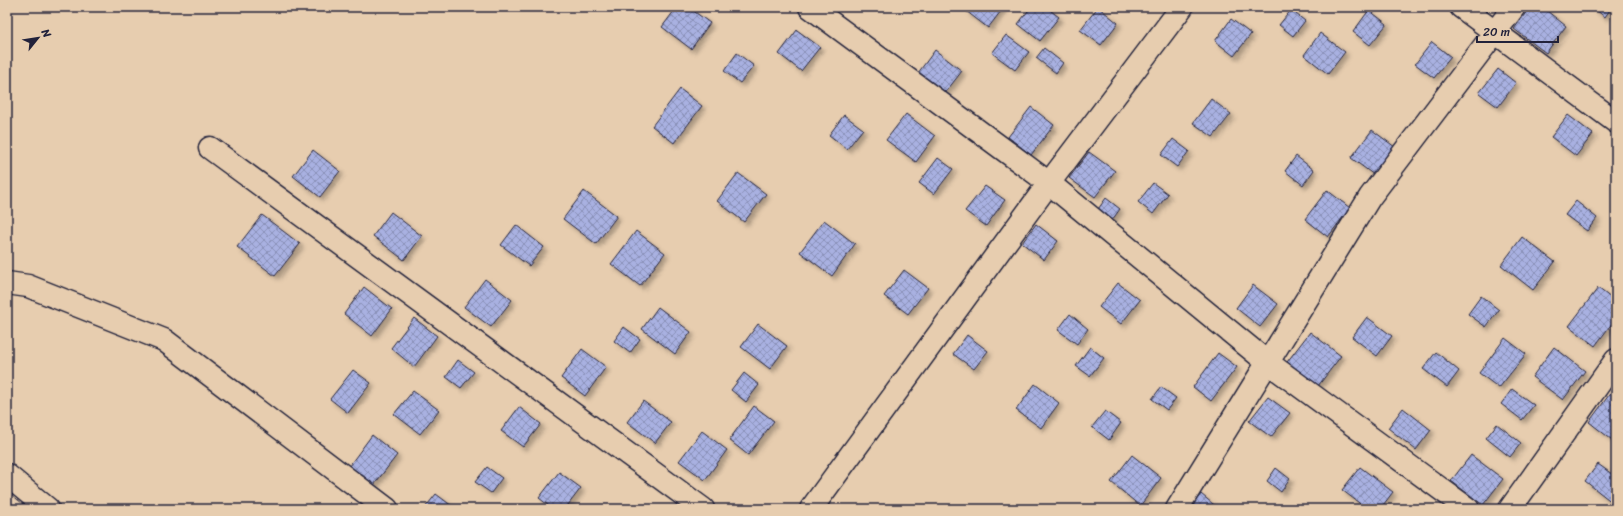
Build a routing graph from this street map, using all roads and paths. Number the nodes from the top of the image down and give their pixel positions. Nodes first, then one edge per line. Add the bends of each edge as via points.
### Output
1 (810, 7) edge
2 (1182, 7) edge
3 (1461, 7) edge
4 (1514, 7) edge
5 (1494, 32) junction
6 (1616, 122) edge
7 (210, 148) dead end
8 (1049, 183) junction
9 (7, 283) edge
10 (1616, 360) edge
11 (1268, 362) junction
12 (7, 475) edge
13 (48, 509) edge
14 (387, 509) edge
15 (703, 509) edge
16 (811, 509) edge
17 (1176, 509) edge
18 (1468, 509) edge
19 (1510, 509) edge

1 - 8 street
2 - 8 street
3 - 5 street
4 - 5 street
5 - 6 street
5 - 11 street via 1370,197
7 - 15 street
8 - 11 street
8 - 16 street
9 - 14 street via 28,286 164,340
10 - 19 street
11 - 17 street
11 - 18 street
12 - 13 street

